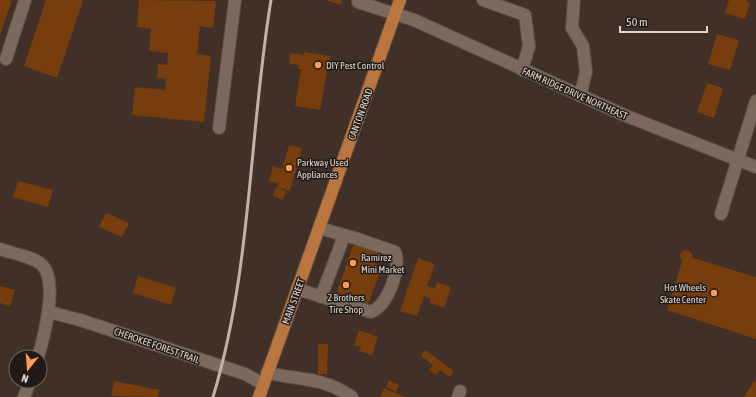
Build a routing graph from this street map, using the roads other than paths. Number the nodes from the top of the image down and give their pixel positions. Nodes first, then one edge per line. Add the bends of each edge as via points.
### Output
1 (25, 0) edge
2 (235, 0) edge
3 (359, 0) edge
4 (400, 0) edge
5 (483, 0) edge
6 (574, 0) edge
7 (395, 14) junction
8 (6, 59) dead end
9 (522, 70) junction
10 (580, 96) junction
11 (756, 101) edge
12 (219, 128) dead end
13 (737, 160) junction
14 (756, 167) edge
15 (327, 204) joint
16 (721, 214) dead end
17 (319, 228) junction
18 (342, 235) junction
19 (0, 249) edge
20 (297, 288) junction
21 (322, 297) junction
22 (49, 312) junction
23 (40, 349) edge
24 (265, 379) junction
25 (258, 397) edge
26 (352, 397) edge

1 - 8 street
2 - 12 street
3 - 7 street, FARM RIDGE DRIVE NORTHEAST via 358,2
4 - 7 main road, CANTON ROAD
5 - 9 street via 525,15 529,46
6 - 10 street via 572,28 583,46 586,72
7 - 9 street, FARM RIDGE DRIVE NORTHEAST via 414,20
7 - 15 main road, CANTON ROAD
9 - 10 street, FARM RIDGE DRIVE NORTHEAST
10 - 13 street, FARM RIDGE DRIVE NORTHEAST
11 - 13 street
13 - 14 street, FARM RIDGE DRIVE NORTHEAST
13 - 16 street
15 - 17 main road, MAIN STREET
17 - 18 street
17 - 20 main road, MAIN STREET
18 - 21 street
18 - 21 street via 395,252 397,266 386,299 371,312
19 - 22 street via 38,262 44,267 49,278
20 - 21 street
20 - 24 main road, MAIN STREET
22 - 23 street
22 - 24 street, CHEROKEE FOREST TRAIL
24 - 25 main road, MAIN STREET
24 - 26 street via 321,381 337,387

